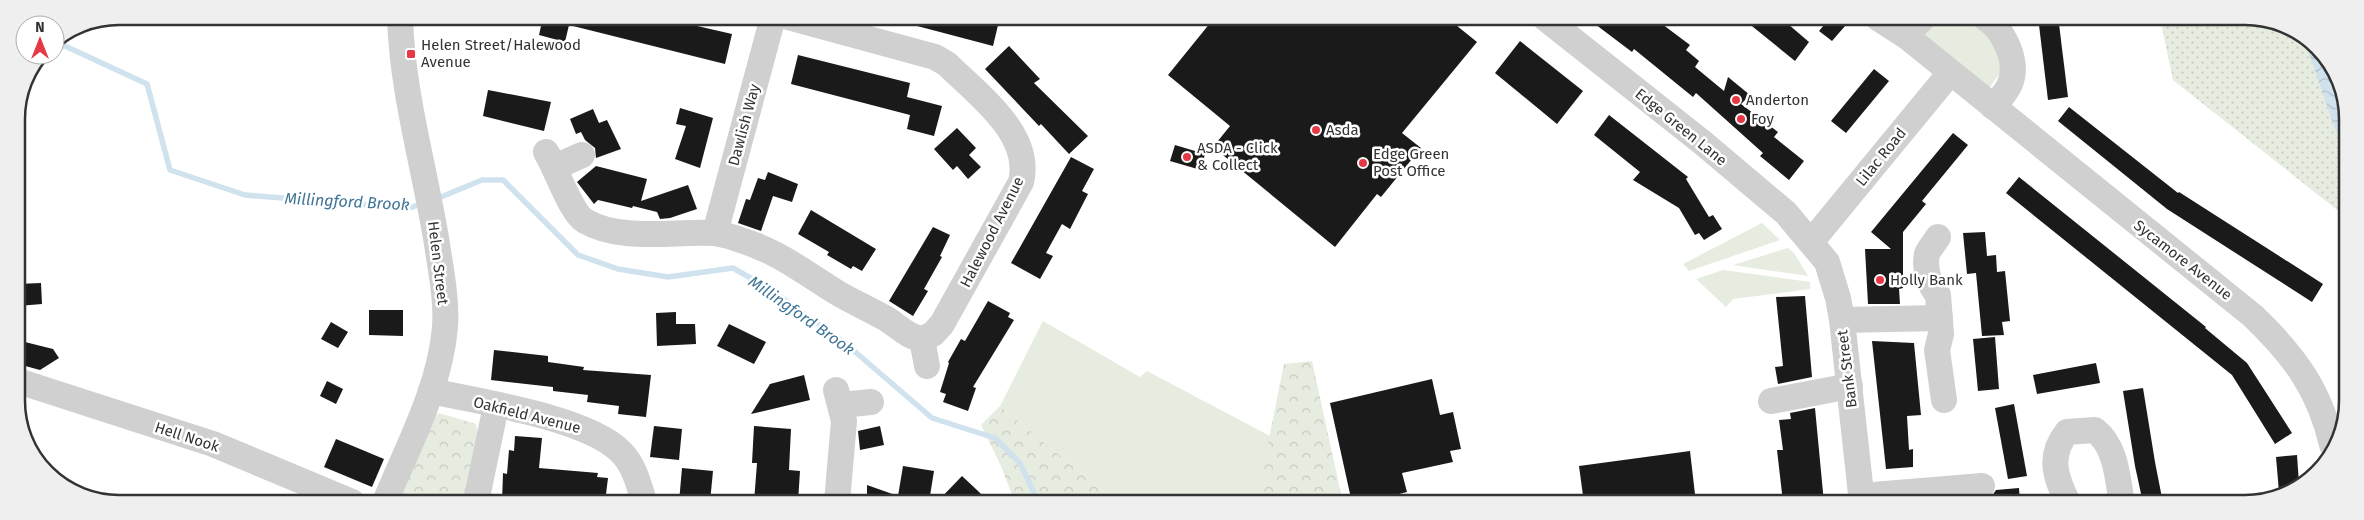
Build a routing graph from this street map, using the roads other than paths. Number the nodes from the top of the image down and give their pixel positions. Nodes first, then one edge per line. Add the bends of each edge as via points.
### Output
1 (401, 25) edge
2 (771, 25) edge
3 (817, 25) edge
4 (1554, 25) edge
5 (1994, 25) edge
6 (1914, 27) edge
7 (1950, 73) junction
8 (1993, 107) junction
9 (582, 155) dead end
10 (715, 233) junction
11 (1938, 237) dead end
12 (1811, 242) junction
13 (1940, 318) junction
14 (1842, 320) junction
15 (922, 339) junction
16 (927, 366) dead end
17 (25, 383) edge
18 (1850, 386) junction
19 (431, 391) junction
20 (1771, 400) dead end
21 (1944, 400) dead end
22 (871, 402) dead end
23 (496, 406) junction
24 (2330, 440) edge
25 (1982, 486) dead end
26 (335, 495) edge
27 (388, 495) edge
28 (477, 495) edge
29 (642, 495) edge
30 (838, 495) edge
31 (1861, 495) edge
32 (1904, 495) edge
33 (2064, 495) edge
34 (2120, 495) edge

1 - 19 street, Helen Street via 409,100 440,268 445,326
2 - 10 street, Dawlish Way
3 - 15 street, Halewood Avenue via 935,57 947,64 1008,126 1020,146 1024,162 1021,182 942,324 933,334
4 - 12 street, Edge Green Lane via 1745,178 1786,213
5 - 8 street via 2004,39 2012,65 2011,81
6 - 7 street, Sycamore Avenue
7 - 8 street, Sycamore Avenue
7 - 12 street, Lilac Road
8 - 24 street, Sycamore Avenue via 2253,316 2283,344 2318,400
9 - 10 street via 551,160 570,202 583,220 603,229 631,232
10 - 15 street via 784,258 913,338
11 - 13 street via 1927,254 1928,279 1938,295
12 - 14 street, Bank Street via 1827,262
13 - 14 street
13 - 21 street via 1937,350
14 - 18 street, Bank Street
15 - 16 street
17 - 26 street, Hell Nook via 213,444
18 - 20 street
18 - 31 street, Bank Street
19 - 23 street, Oakfield Avenue
19 - 27 street, Helen Street
22 - 30 street via 838,397 844,421
23 - 28 street
23 - 29 street, Oakfield Avenue via 560,422 607,440 622,452 633,469
25 - 32 street
33 - 34 street via 2054,454 2058,444 2067,432 2095,430 2106,439 2113,454

